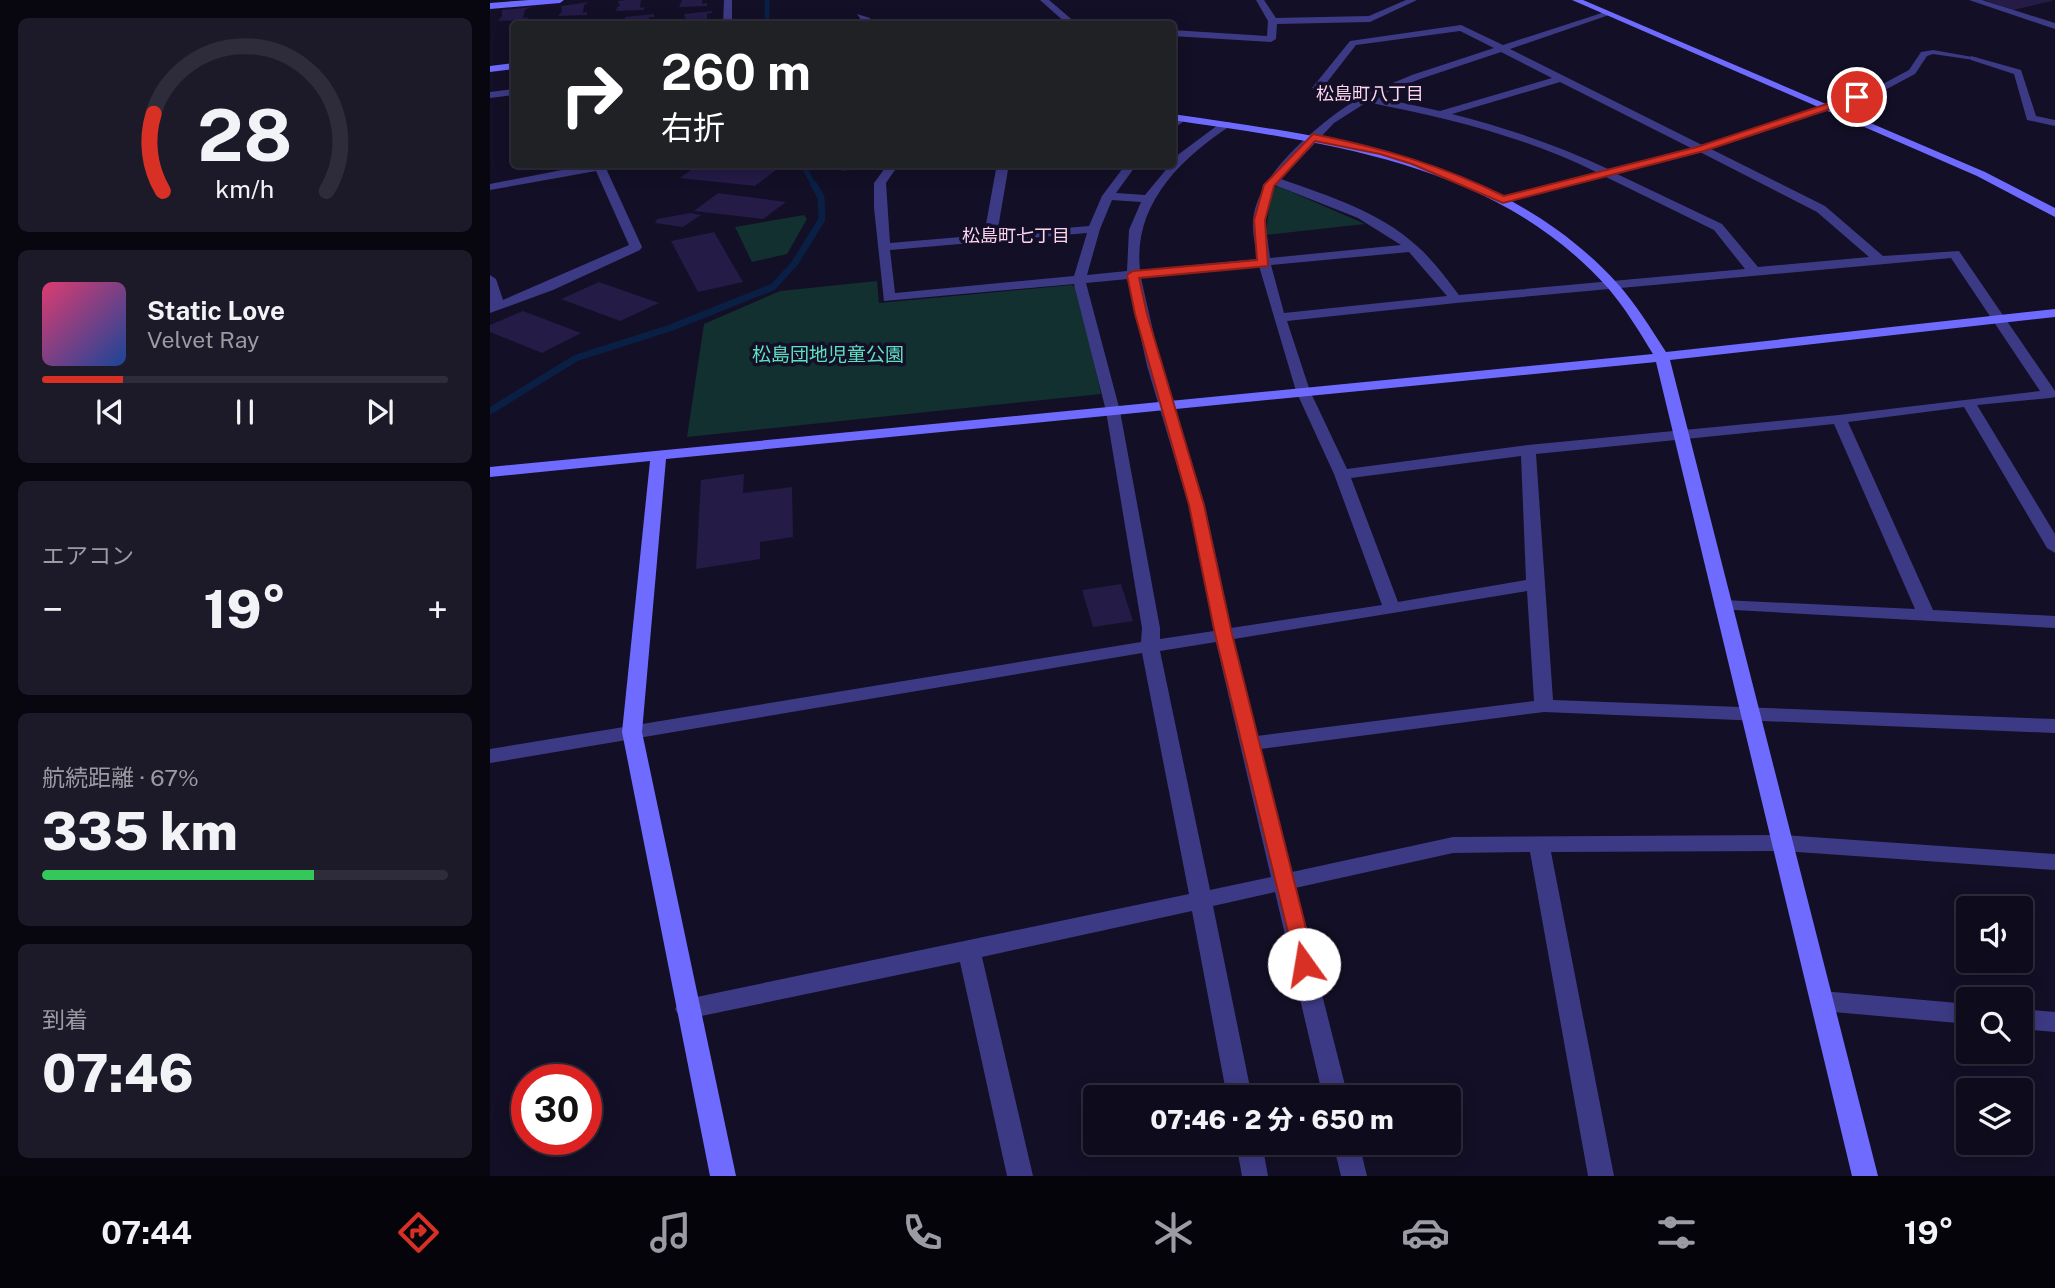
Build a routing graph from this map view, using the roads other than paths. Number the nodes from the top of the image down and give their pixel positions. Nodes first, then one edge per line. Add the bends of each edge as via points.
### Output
1 (560, 0) edge
2 (728, 0) edge
3 (1044, 0) edge
4 (1260, 0) edge
5 (1413, 0) edge
6 (1576, 0) edge
7 (1973, 0) edge
8 (490, 6) edge
9 (1608, 14) junction
10 (860, 16) dead end
11 (728, 21) edge
12 (867, 21) edge
13 (1068, 21) edge
14 (1273, 21) junction
15 (2055, 26) edge
16 (1176, 33) edge
17 (1500, 49) junction
18 (1974, 58) joint
19 (511, 66) edge
20 (490, 69) edge
21 (1562, 78) junction
22 (511, 92) edge
23 (490, 95) edge
24 (1366, 98) junction
25 (1826, 107) junction
26 (1440, 114) junction
27 (1178, 117) edge
28 (2055, 123) edge
29 (1226, 124) junction
30 (1313, 137) junction
31 (1700, 149) junction
32 (1176, 161) edge
33 (589, 168) edge
34 (600, 168) edge
35 (891, 168) edge
36 (1002, 168) edge
37 (1129, 168) edge
38 (1171, 168) edge
39 (1609, 173) junction
40 (1275, 181) junction
41 (490, 187) edge
42 (1108, 196) junction
43 (1150, 199) junction
44 (1503, 200) junction
45 (2055, 213) edge
46 (1094, 229) junction
47 (990, 238) junction
48 (884, 247) junction
49 (1412, 248) junction
50 (1880, 260) junction
51 (1264, 263) junction
52 (1755, 272) junction
53 (1133, 275) junction
54 (490, 279) edge
55 (1079, 281) junction
56 (1611, 285) junction
57 (1456, 299) junction
58 (494, 308) edge
59 (2055, 313) edge
60 (1279, 318) junction
61 (2001, 320) junction
62 (1662, 357) junction
63 (1303, 391) junction
64 (1968, 402) junction
65 (1167, 404) junction
66 (1113, 411) junction
67 (1839, 419) junction
68 (1681, 434) junction
69 (1528, 450) junction
70 (658, 457) junction
71 (490, 472) edge
72 (1342, 474) junction
73 (2055, 548) edge
74 (1535, 584) junction
75 (1723, 605) junction
76 (1392, 609) junction
77 (1927, 617) junction
78 (2055, 622) edge
79 (1223, 634) junction
80 (1150, 646) junction
81 (1544, 706) junction
82 (1750, 712) junction
83 (2055, 726) edge
84 (632, 732) junction
85 (1250, 744) junction
86 (490, 756) edge
87 (1539, 843) junction
88 (1783, 844) junction
89 (2055, 862) edge
90 (1285, 883) junction
91 (1203, 901) junction
92 (969, 951) junction
93 (1822, 1001) junction
94 (687, 1009) junction
95 (1956, 1013) edge
96 (2033, 1022) edge
97 (2054, 1026) edge
98 (1238, 1085) edge
99 (1333, 1085) edge
100 (1251, 1155) edge
101 (1349, 1155) edge
102 (723, 1176) edge
103 (1020, 1176) edge
104 (1255, 1176) edge
105 (1354, 1176) edge
106 (1601, 1176) edge
107 (1865, 1176) edge

1 - 8 street
2 - 11 street
3 - 13 street
4 - 14 street
5 - 14 street via 1370,19
6 - 9 street
7 - 15 street
9 - 17 street
9 - 25 street
10 - 12 lane
14 - 16 street via 1270,39
17 - 21 street
17 - 24 street
17 - 24 street via 1461,28 1353,43 1317,88
18 - 25 lane via 1924,54 1912,72 1880,89
18 - 28 street via 2018,72 2031,118
19 - 20 street
21 - 26 street
21 - 31 street
22 - 23 street
24 - 26 street
24 - 30 street
25 - 31 street
25 - 45 street via 1982,174
26 - 39 street via 1555,148
27 - 29 street
29 - 30 street
29 - 32 street
30 - 40 street
30 - 44 street via 1415,162
31 - 39 street
31 - 50 street via 1821,209
33 - 41 street
34 - 58 street via 636,247
35 - 48 street via 880,183
36 - 47 street
37 - 42 street
38 - 43 street
39 - 44 street
39 - 52 street via 1718,227
40 - 49 street via 1354,211
40 - 51 street via 1269,185 1259,220
42 - 43 street
42 - 46 street
43 - 53 street via 1135,232
44 - 56 street via 1576,250
46 - 47 street
46 - 55 street
47 - 48 street
48 - 55 street via 889,298
49 - 51 street
49 - 57 street
50 - 52 street
50 - 61 street via 1955,254
51 - 53 street
51 - 60 street
52 - 56 street
53 - 55 street
53 - 65 street
54 - 58 street
55 - 66 street
56 - 57 street
56 - 62 street
57 - 60 street
59 - 61 street
60 - 63 street
61 - 62 street
61 - 64 street via 2050,394
62 - 63 street
62 - 68 street
63 - 65 street
63 - 72 street
64 - 67 street
64 - 73 street
65 - 66 street
65 - 79 street via 1197,505
66 - 70 street
66 - 80 street via 1151,628
67 - 68 street
67 - 77 street
68 - 69 street
68 - 75 street
69 - 72 street
69 - 74 street
70 - 71 street
70 - 84 street
72 - 76 street
74 - 76 street
74 - 81 street
75 - 77 street
75 - 82 street
76 - 79 street
77 - 78 street
79 - 80 street
79 - 85 street
80 - 84 street
80 - 91 street
81 - 82 street
81 - 85 street
82 - 83 street
82 - 88 street
84 - 86 street
84 - 94 street
85 - 90 street
87 - 88 street
87 - 90 street via 1453,845
87 - 106 street
88 - 89 street
88 - 93 street
90 - 91 street
90 - 99 street
91 - 92 street
91 - 98 street
92 - 94 street
92 - 103 street
93 - 95 street
93 - 107 street
94 - 102 street
96 - 97 street
100 - 104 street
101 - 105 street

